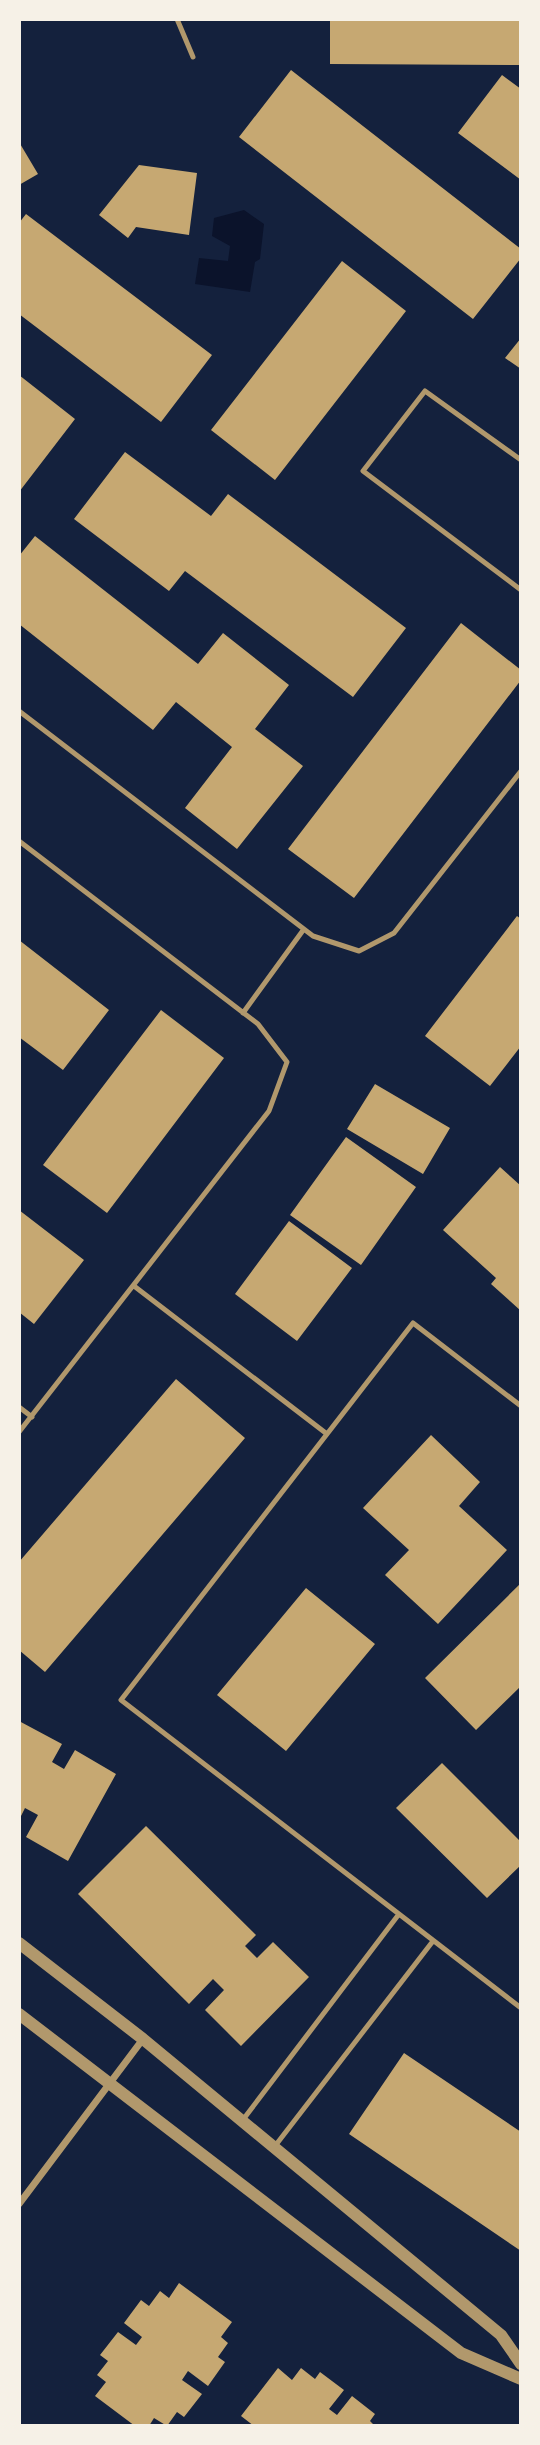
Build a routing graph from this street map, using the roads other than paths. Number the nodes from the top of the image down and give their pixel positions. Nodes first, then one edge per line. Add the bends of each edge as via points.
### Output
1 (177, 19) edge
2 (193, 57) dead end
3 (521, 460) edge
4 (521, 590) edge
5 (19, 711) edge
6 (521, 771) edge
7 (19, 841) edge
8 (304, 929) junction
9 (243, 1013) junction
10 (135, 1286) junction
11 (521, 1406) edge
12 (19, 1407) edge
13 (32, 1416) junction
14 (19, 1432) edge
15 (327, 1434) junction
16 (399, 1914) junction
17 (433, 1941) junction
18 (19, 1943) edge
19 (521, 2008) edge
20 (19, 2014) edge
21 (143, 2039) junction
22 (110, 2084) junction
23 (241, 2122) junction
24 (274, 2149) junction
25 (19, 2204) edge
26 (521, 2364) edge
27 (521, 2379) edge

1 - 2 lane
3 - 4 lane via 425,391 363,471
5 - 8 lane
6 - 8 lane via 394,933 359,951
7 - 9 lane
8 - 9 lane
9 - 10 lane via 258,1024 287,1062 270,1111
10 - 13 lane
10 - 15 lane
11 - 15 lane via 413,1322
12 - 13 lane
13 - 14 lane
15 - 16 lane via 121,1700
16 - 17 lane
16 - 23 lane
17 - 19 lane
17 - 24 lane
18 - 21 street
20 - 22 street
21 - 22 street
21 - 23 street
22 - 25 street
22 - 27 street via 461,2353
23 - 24 street
24 - 26 street via 501,2335

